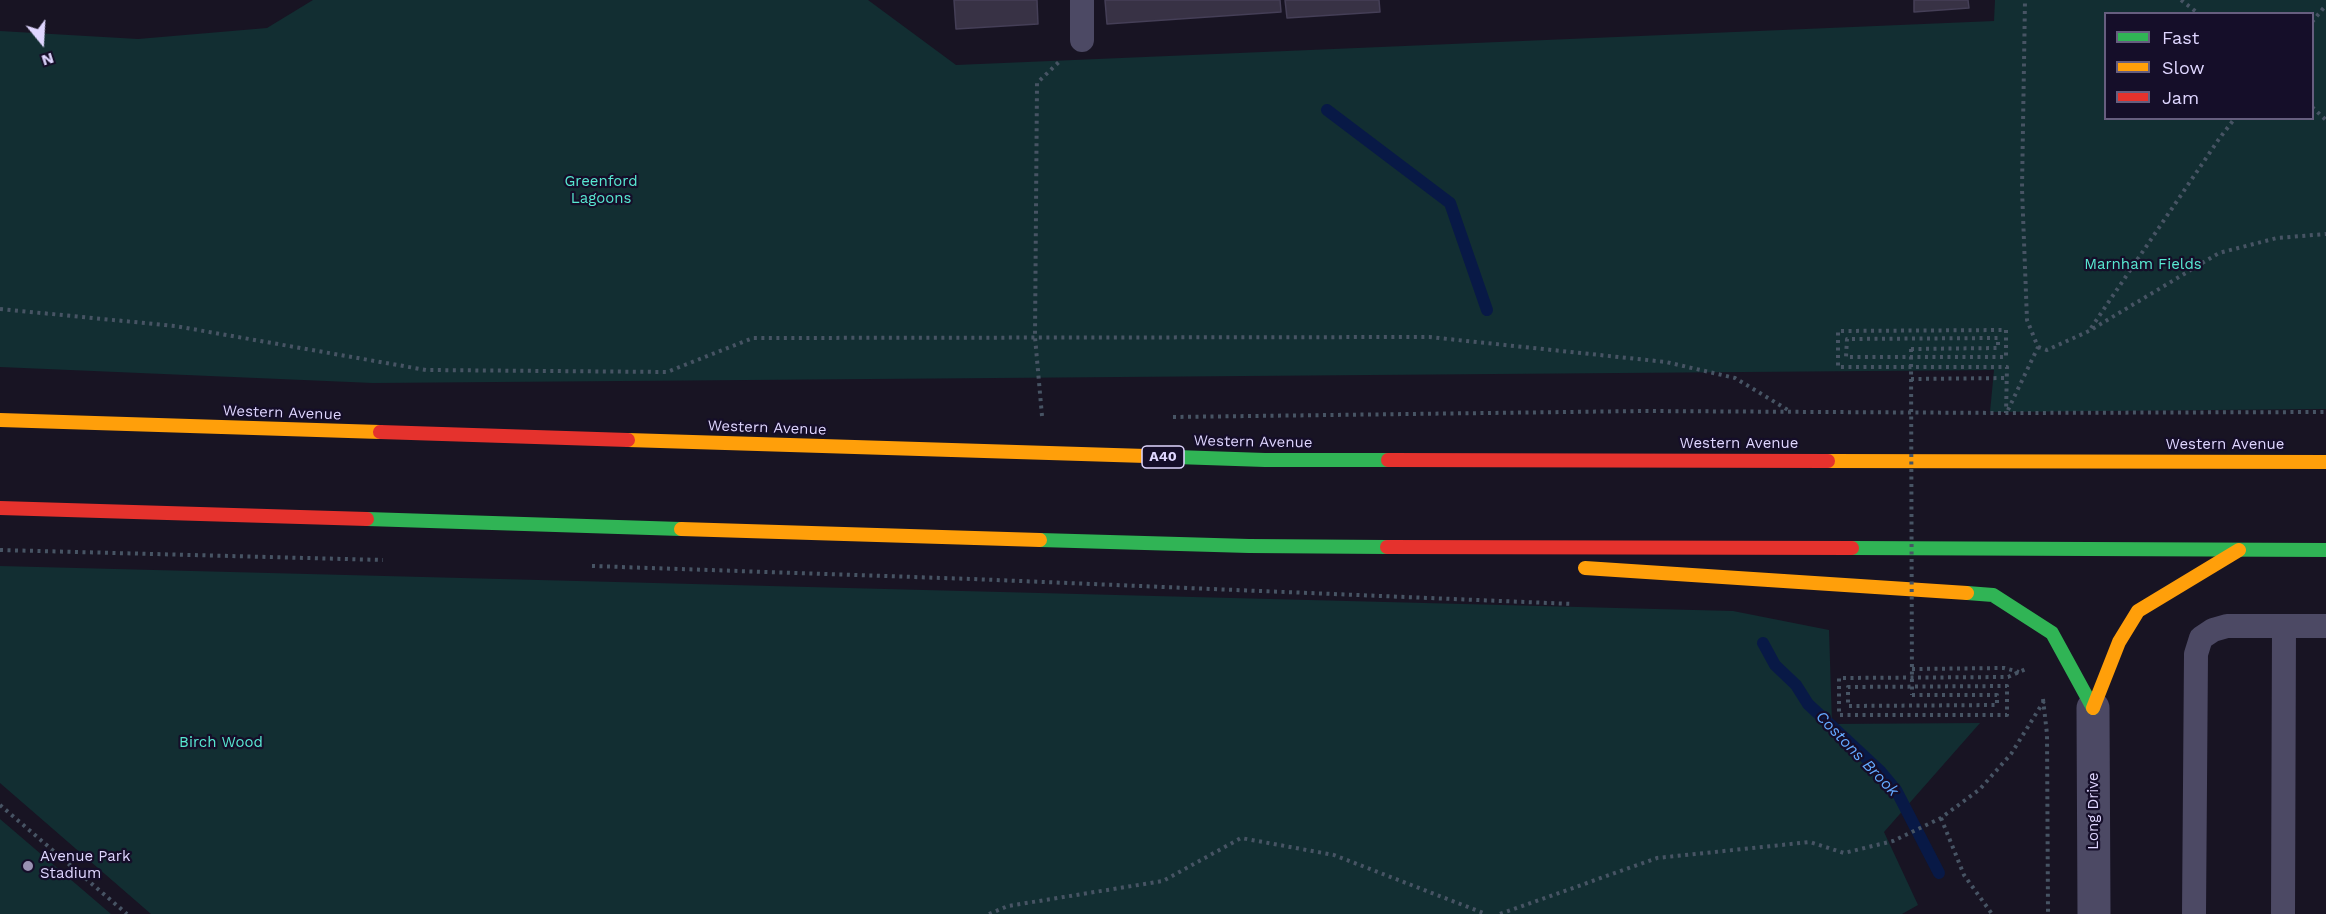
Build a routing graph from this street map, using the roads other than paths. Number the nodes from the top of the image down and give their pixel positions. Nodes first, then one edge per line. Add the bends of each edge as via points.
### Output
1 (1082, 0) edge
2 (1082, 40) road end
3 (0, 420) edge
4 (2326, 462) edge
5 (0, 508) edge
6 (1249, 546) junction
7 (2239, 550) junction
8 (2326, 550) edge
9 (1485, 561) dead end
10 (1568, 567) dead end
11 (2284, 626) junction
12 (2326, 626) edge
13 (2093, 708) junction
14 (2094, 914) edge
15 (2194, 914) edge
16 (2283, 914) edge

1 - 2 lane
3 - 4 highway, Western Avenue / A40 via 1265,460
5 - 6 highway
6 - 7 highway
6 - 9 highway
7 - 8 highway
7 - 13 highway via 2138,611 2118,642
10 - 13 highway via 1993,594 2052,633
11 - 12 lane
11 - 15 lane via 2227,626 2201,638 2196,654
11 - 16 lane
13 - 14 street, Long Drive

